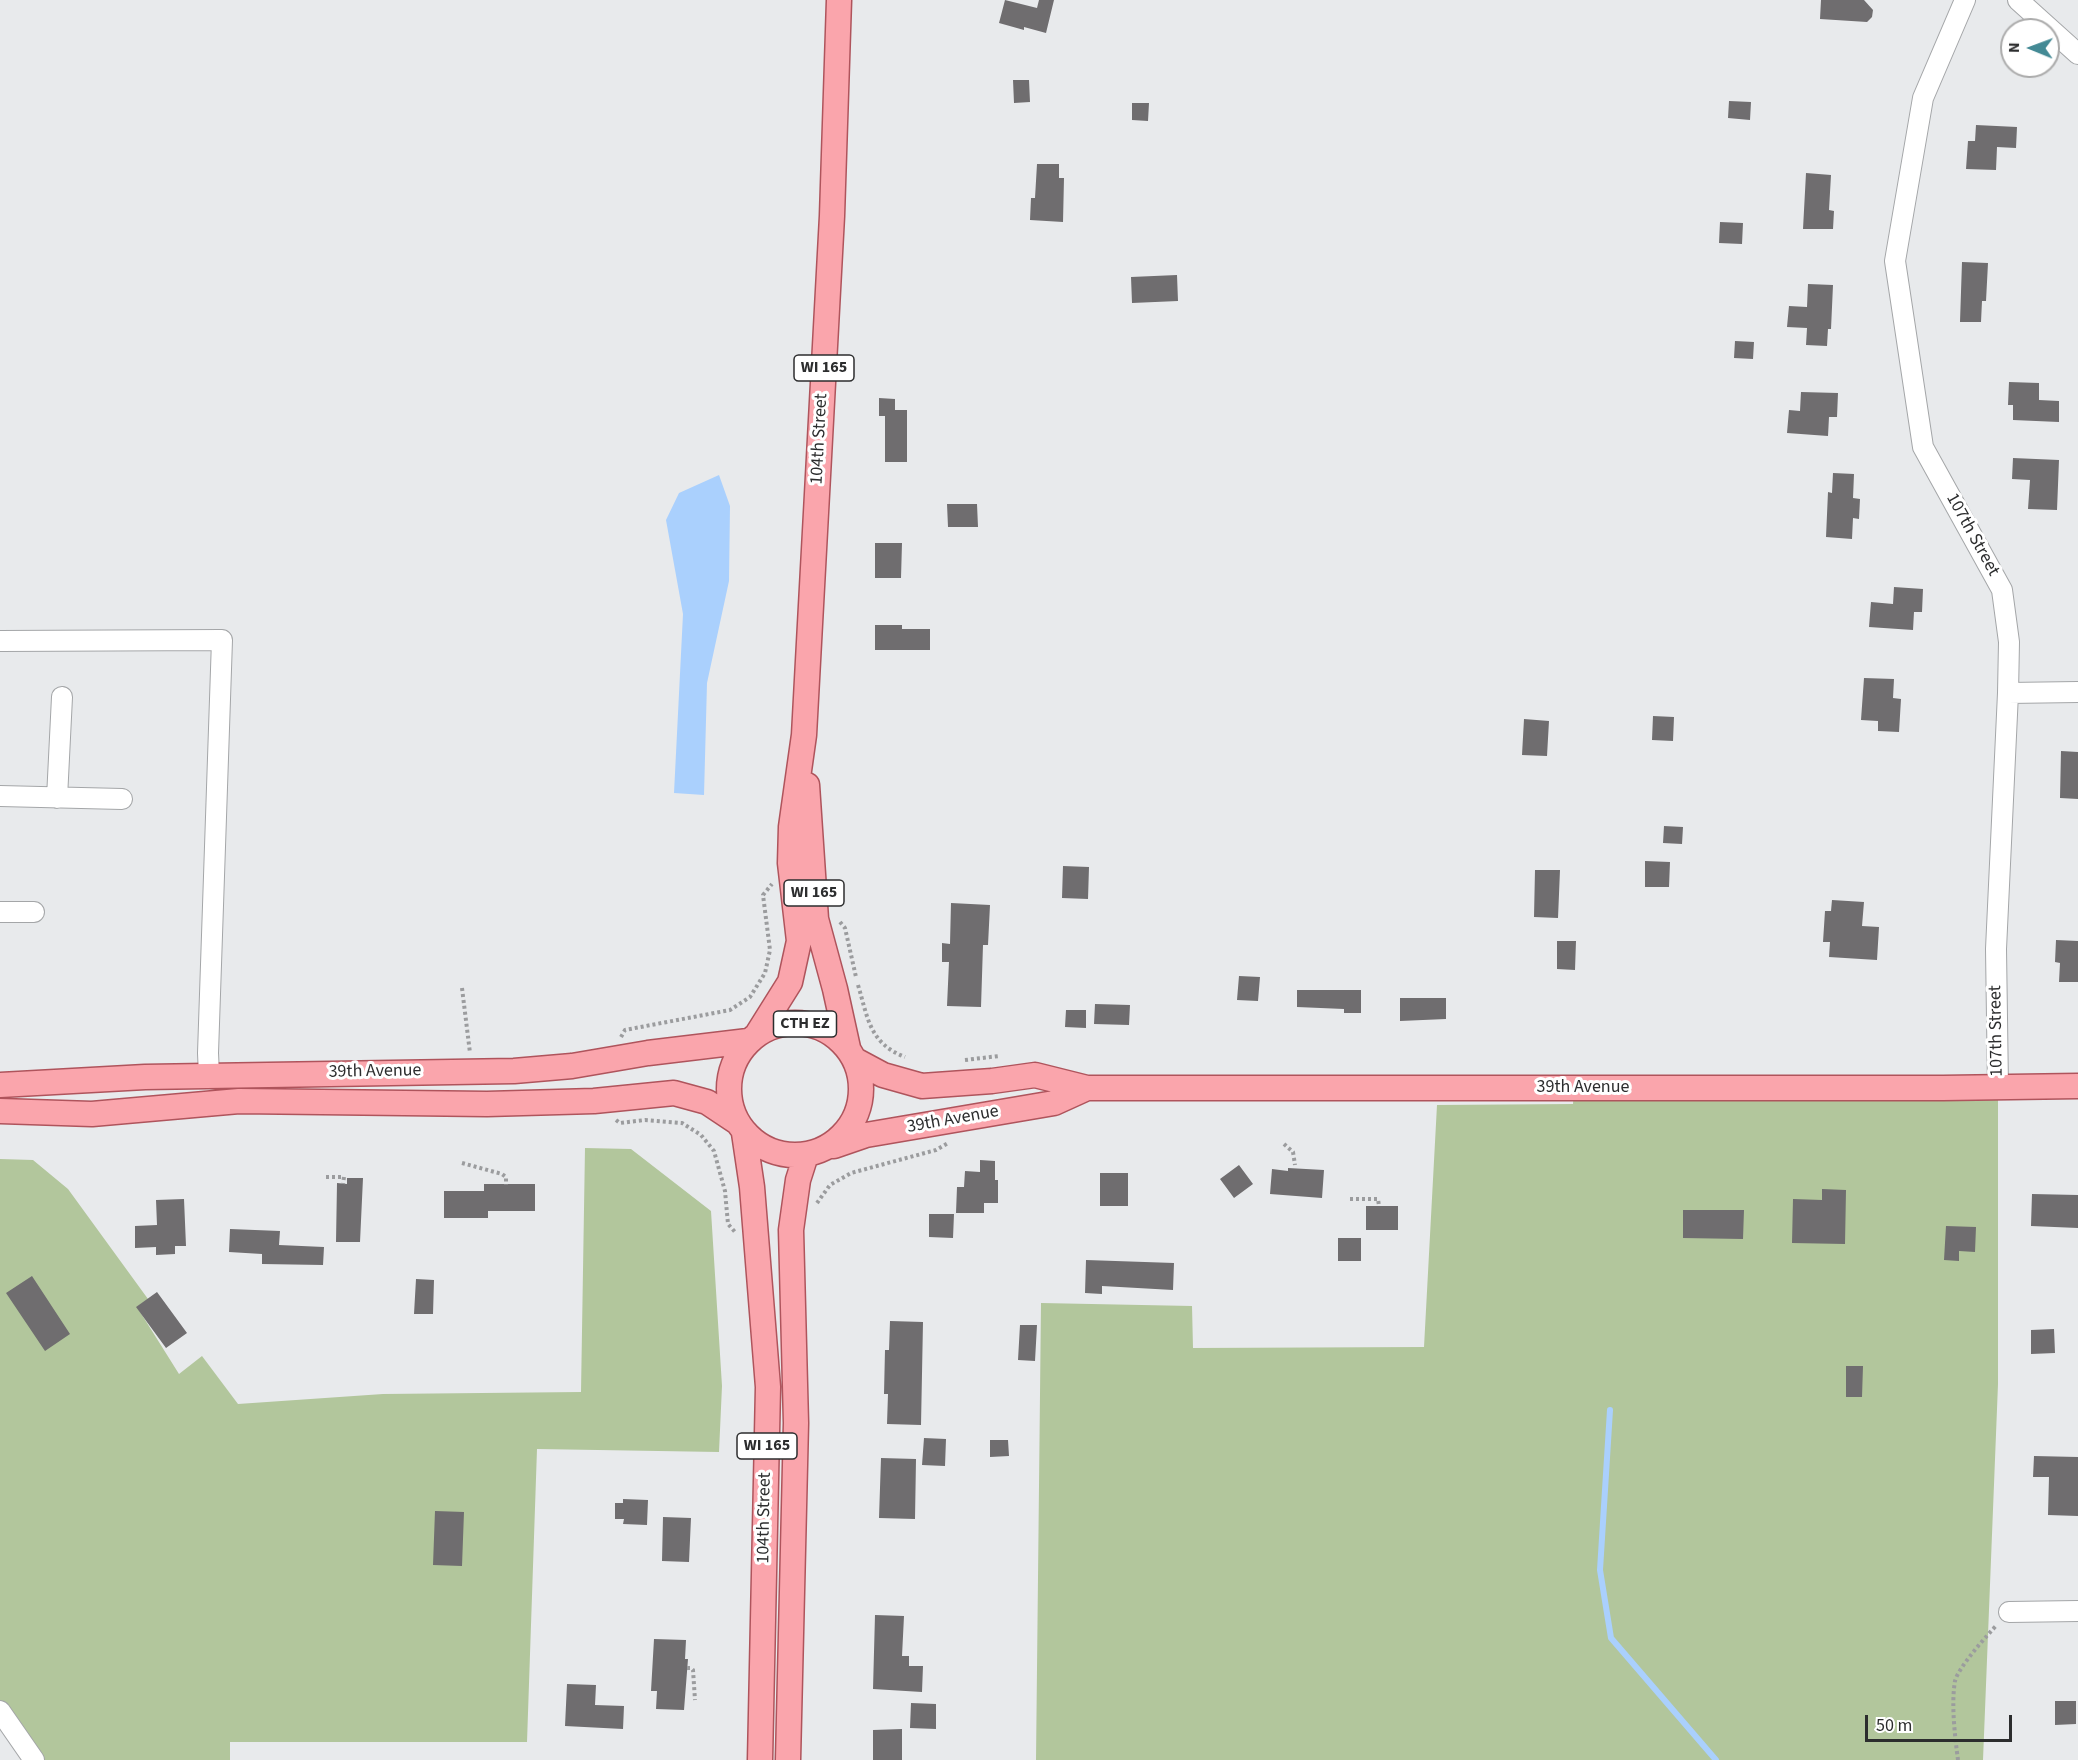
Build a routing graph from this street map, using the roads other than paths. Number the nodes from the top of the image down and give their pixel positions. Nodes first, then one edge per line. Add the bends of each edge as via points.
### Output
1 (839, 0) edge
2 (1965, 0) edge
3 (2018, 0) edge
4 (2078, 54) edge
5 (0, 641) edge
6 (2078, 692) edge
7 (2008, 693) junction
8 (62, 698) dead end
9 (804, 735) junction
10 (0, 796) edge
11 (57, 798) junction
12 (122, 799) dead end
13 (0, 912) edge
14 (34, 912) dead end
15 (753, 1037) junction
16 (851, 1054) junction
17 (468, 1071) junction
18 (209, 1075) junction
19 (0, 1085) edge
20 (2078, 1086) edge
21 (1998, 1087) junction
22 (1088, 1088) junction
23 (468, 1105) junction
24 (0, 1111) edge
25 (740, 1127) junction
26 (813, 1154) junction
27 (2078, 1611) edge
28 (2009, 1612) road end
29 (0, 1711) edge
30 (34, 1760) edge
31 (760, 1760) edge
32 (788, 1760) edge

1 - 9 main road, 104th Street / WI 165 via 832,216
2 - 7 street, 107th Street via 1923,98 1895,261 1923,447 2002,590 2009,642
3 - 4 street
5 - 18 street via 222,640
6 - 7 street
7 - 21 street, 107th Street via 1996,949
8 - 11 street
9 - 15 main road, 104th Street / WI 165 via 790,863 799,941 790,982
9 - 16 main road, 104th Street / WI 165 via 816,919
10 - 11 street
11 - 12 street
13 - 14 street
15 - 16 main road, CTH EZ via 776,1025 815,1025 833,1034
15 - 17 main road, 39th Avenue / CTH EZ via 572,1066
15 - 25 main road, WI 165 via 735,1059 729,1080 729,1101
16 - 22 main road, 39th Avenue / CTH EZ via 883,1075 922,1086 1035,1075
16 - 26 main road, WI 165 via 861,1081 860,1103 852,1124 838,1141
17 - 18 main road, 39th Avenue / CTH EZ
17 - 23 main road
18 - 19 main road, 39th Avenue / CTH EZ
20 - 21 main road, 39th Avenue / CTH EZ
21 - 22 main road, 39th Avenue / CTH EZ
22 - 26 main road, 39th Avenue / CTH EZ via 1054,1103 866,1135
23 - 24 main road, 39th Avenue / CTH EZ via 239,1101 92,1114
23 - 25 main road, 39th Avenue / CTH EZ via 594,1101 674,1093 707,1102
25 - 26 main road, CTH EZ via 762,1148 783,1155
25 - 31 main road, 104th Street / WI 165 via 752,1187 768,1387
26 - 32 main road, 104th Street / WI 165 via 798,1180 791,1230 796,1423
27 - 28 street
29 - 30 street

